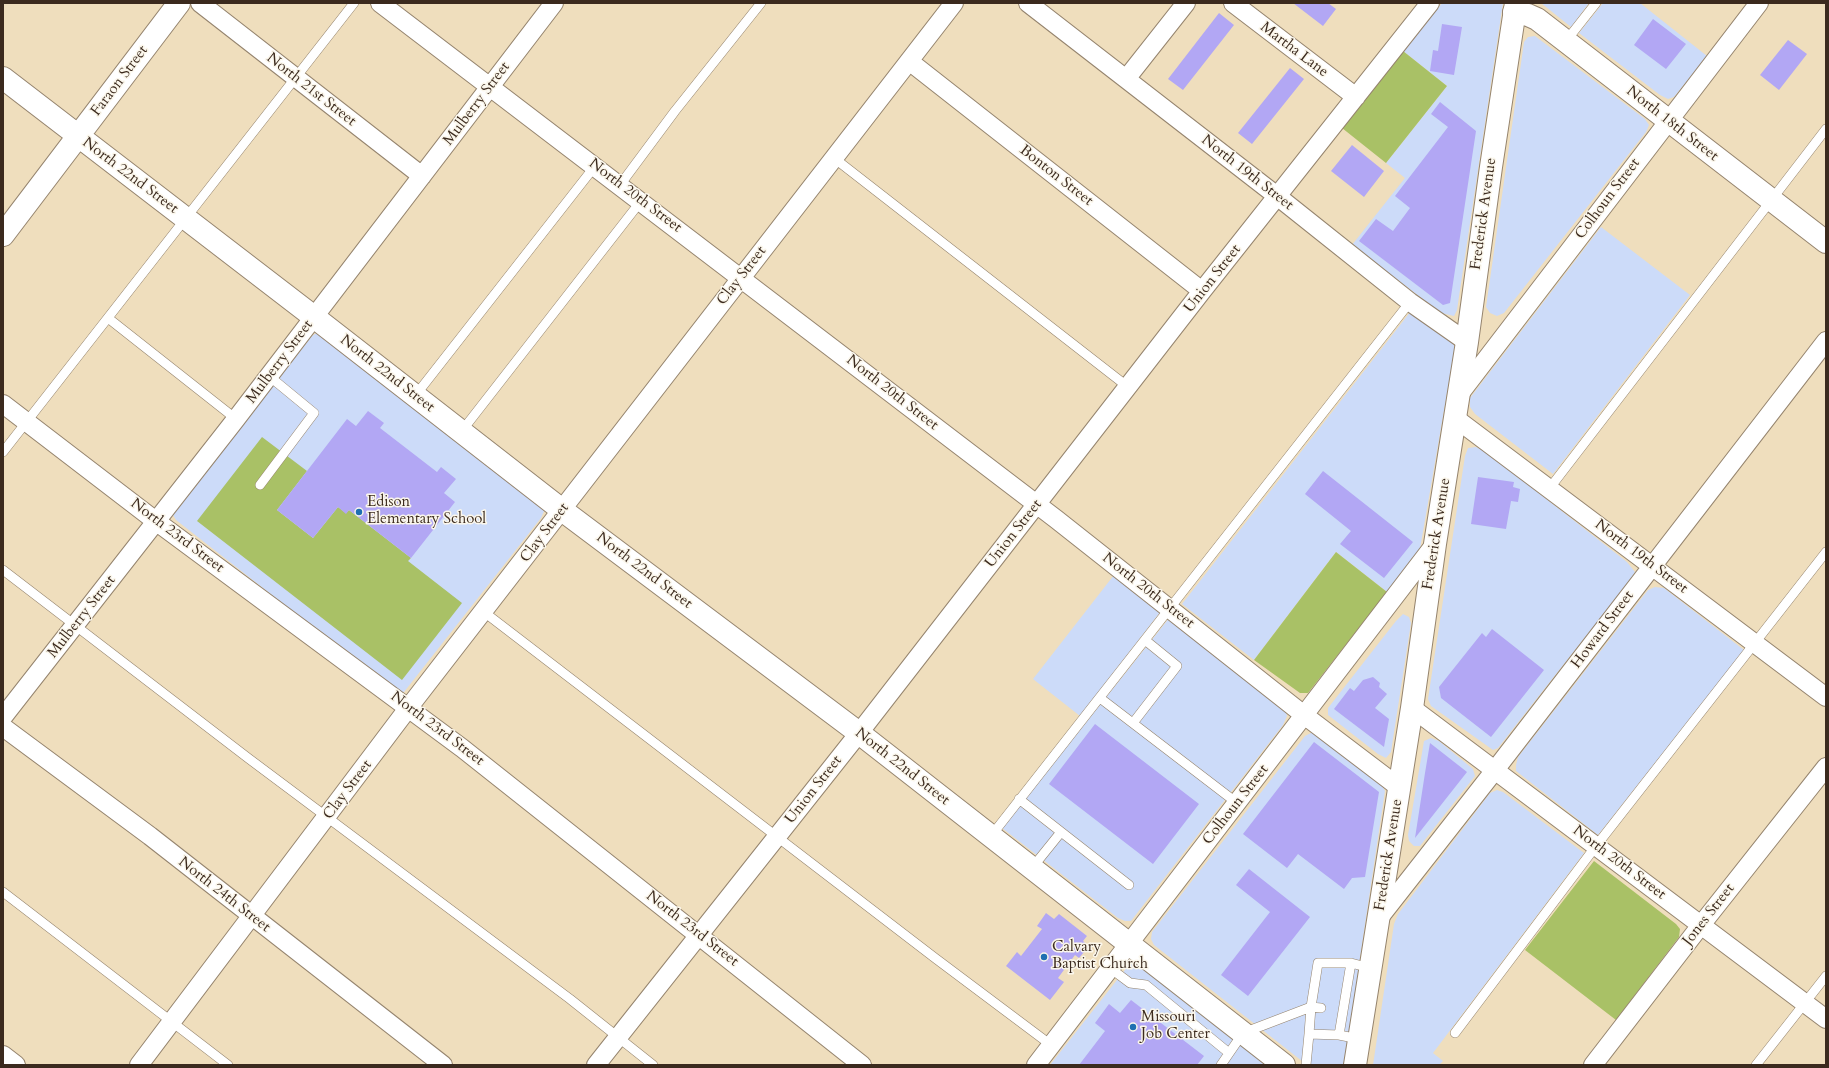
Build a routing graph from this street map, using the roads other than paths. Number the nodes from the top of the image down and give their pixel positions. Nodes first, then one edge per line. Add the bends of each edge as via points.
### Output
1 (179, 3) edge
2 (200, 3) edge
3 (354, 3) edge
4 (380, 3) edge
5 (554, 3) edge
6 (761, 3) edge
7 (954, 3) edge
8 (1028, 3) edge
9 (1186, 3) edge
10 (1233, 3) edge
11 (1430, 3) edge
12 (1596, 3) edge
13 (1759, 3) edge
14 (1515, 8) edge
15 (1565, 42) junction
16 (909, 61) junction
17 (3, 78) edge
18 (295, 78) junction
19 (1126, 79) junction
20 (490, 86) junction
21 (1356, 97) junction
22 (1668, 121) junction
23 (1826, 129) edge
24 (78, 136) junction
25 (834, 158) junction
26 (595, 166) junction
27 (422, 176) junction
28 (620, 185) junction
29 (1277, 196) junction
30 (641, 201) junction
31 (1771, 201) junction
32 (186, 219) junction
33 (3, 236) edge
34 (1826, 242) edge
35 (741, 277) junction
36 (1202, 291) junction
37 (1410, 302) junction
38 (314, 317) junction
39 (108, 318) junction
40 (1826, 341) edge
41 (1467, 342) junction
42 (269, 376) junction
43 (1128, 387) junction
44 (414, 396) junction
45 (1458, 397) junction
46 (3, 404) edge
47 (1455, 418) junction
48 (236, 419) junction
49 (26, 422) junction
50 (461, 432) junction
51 (3, 452) edge
52 (260, 485) dead end
53 (1549, 489) junction
54 (1037, 505) junction
55 (562, 510) junction
56 (157, 522) junction
57 (1435, 544) junction
58 (1826, 552) edge
59 (1652, 566) junction
60 (3, 570) edge
61 (1170, 608) junction
62 (484, 612) junction
63 (76, 625) junction
64 (1145, 640) junction
65 (1754, 644) junction
66 (1826, 697) edge
67 (1100, 698) junction
68 (409, 707) junction
69 (1412, 708) junction
70 (1304, 715) junction
71 (3, 717) edge
72 (1133, 723) junction
73 (3, 727) edge
74 (859, 733) junction
75 (1826, 767) edge
76 (1495, 770) junction
77 (1400, 788) junction
78 (1020, 799) junction
79 (1236, 803) junction
80 (327, 817) junction
81 (1060, 832) junction
82 (777, 836) junction
83 (990, 836) junction
84 (1596, 846) junction
85 (1032, 869) junction
86 (1129, 885) dead end
87 (3, 892) edge
88 (251, 917) junction
89 (1379, 918) junction
90 (1701, 925) junction
91 (699, 935) junction
92 (1128, 945) junction
93 (1361, 966) junction
94 (1110, 968) junction
95 (1826, 976) edge
96 (1805, 1003) junction
97 (1311, 1007) junction
98 (1321, 1008) dead end
99 (1826, 1019) edge
100 (172, 1022) junction
101 (1243, 1033) junction
102 (1455, 1033) dead end
103 (1309, 1034) junction
104 (1349, 1037) junction
105 (618, 1038) junction
106 (1051, 1045) junction
107 (1229, 1053) junction
108 (3, 1055) edge
109 (16, 1065) edge
110 (139, 1065) edge
111 (228, 1065) edge
112 (443, 1065) edge
113 (596, 1065) edge
114 (653, 1065) edge
115 (862, 1065) edge
116 (1036, 1065) edge
117 (1222, 1065) edge
118 (1284, 1065) edge
119 (1306, 1065) edge
120 (1355, 1065) edge
121 (1593, 1065) edge
122 (1756, 1065) edge

1 - 24 main road, Faraon Street
2 - 18 street, North 21st Street
3 - 18 lane
4 - 20 street, North 20th Street
5 - 20 street, Mulberry Street
6 - 28 lane
7 - 16 street, Clay Street
8 - 19 street, North 19th Street
9 - 19 street
10 - 21 street, Martha Lane
11 - 21 street, Union Street
12 - 15 lane
13 - 22 street, Colhoun Street
14 - 15 main road, North 18th Street via 1537,19
14 - 41 main road, Frederick Avenue
15 - 22 main road, North 18th Street
16 - 25 street, Clay Street
16 - 36 street, Bonton Street
17 - 24 main road, North 22nd Street
18 - 27 street, North 21st Street
18 - 32 lane
19 - 29 street, North 19th Street
20 - 26 street, North 20th Street
20 - 27 street, Mulberry Street
21 - 29 street, Union Street
22 - 31 main road, North 18th Street
22 - 45 street, Colhoun Street
23 - 31 lane
24 - 32 main road, North 22nd Street
24 - 33 main road, Faraon Street
25 - 35 street, Clay Street
25 - 43 lane
26 - 28 street, North 20th Street
26 - 44 lane
27 - 38 street, Mulberry Street
28 - 30 street, North 20th Street
29 - 36 street, Union Street
29 - 37 street, North 19th Street
30 - 35 street, North 20th Street
30 - 50 lane
31 - 34 main road, North 18th Street
31 - 53 lane
32 - 38 main road, North 22nd Street
32 - 39 lane
35 - 54 street, North 20th Street
35 - 55 street, Clay Street
36 - 43 street, Union Street
37 - 41 street, North 19th Street
37 - 61 lane
38 - 42 street, Mulberry Street
38 - 44 main road, North 22nd Street
39 - 48 lane
39 - 49 lane
40 - 59 street, Howard Street
41 - 45 main road, Frederick Avenue
42 - 48 street, Mulberry Street
42 - 52 lane via 314,413
43 - 54 street, Union Street
44 - 50 main road, North 22nd Street
45 - 47 main road, Frederick Avenue
46 - 49 street, North 23rd Street
47 - 53 street, North 19th Street
47 - 57 main road, Frederick Avenue
48 - 56 street, Mulberry Street
49 - 51 lane
49 - 56 street, North 23rd Street
50 - 55 main road, North 22nd Street
53 - 59 street, North 19th Street
54 - 61 street, North 20th Street
54 - 74 street, Union Street
55 - 62 street, Clay Street
55 - 74 main road, North 22nd Street
56 - 63 street, Mulberry Street
56 - 68 street, North 23rd Street
57 - 69 main road, Frederick Avenue
57 - 70 street, Colhoun Street
58 - 65 lane
59 - 65 street, North 19th Street
59 - 76 street, Howard Street
60 - 63 lane
61 - 64 lane
61 - 70 street, North 20th Street
62 - 68 street, Clay Street
62 - 82 lane
63 - 71 street, Mulberry Street
63 - 80 lane
64 - 67 lane
64 - 72 lane via 1177,666
65 - 66 street, North 19th Street
65 - 84 lane
67 - 72 lane
67 - 78 lane
68 - 80 street, Clay Street
68 - 91 street, North 23rd Street
69 - 76 street, North 20th Street
69 - 77 main road, Frederick Avenue
70 - 77 street, North 20th Street
70 - 79 street, Colhoun Street
72 - 79 lane
73 - 88 street, North 24th Street via 150,836
74 - 82 street, Union Street
74 - 83 main road, North 22nd Street
75 - 90 street, Jones Street
76 - 84 street, North 20th Street
76 - 89 street, Howard Street
77 - 89 main road, Frederick Avenue
78 - 81 lane
78 - 83 lane
79 - 92 street, Colhoun Street
80 - 88 street, Clay Street
80 - 105 lane
81 - 85 lane
81 - 86 lane
82 - 91 street, Union Street
82 - 106 lane
83 - 85 main road, North 22nd Street
84 - 90 street, North 20th Street
84 - 102 lane
85 - 92 main road, North 22nd Street
87 - 100 lane
88 - 100 street, Clay Street
88 - 112 street, North 24th Street
89 - 93 main road, Frederick Avenue
90 - 96 street, North 20th Street
90 - 121 street, Jones Street
91 - 105 street, Union Street
91 - 115 street, North 23rd Street
92 - 94 street, Colhoun Street
92 - 101 main road, North 22nd Street
93 - 97 lane via 1318,963 1319,988
93 - 104 main road, Frederick Avenue
93 - 104 lane via 1343,991 1340,1010
94 - 106 street, Colhoun Street
94 - 107 lane via 1130,983 1146,985
95 - 96 lane
96 - 99 street, North 20th Street
96 - 122 lane
97 - 98 lane
97 - 101 lane
97 - 103 lane
100 - 110 street, Clay Street
100 - 111 lane
101 - 107 lane
101 - 118 main road, North 22nd Street
103 - 104 lane
103 - 119 lane
104 - 120 main road, Frederick Avenue
105 - 113 street, Union Street
105 - 114 lane
106 - 116 street, Colhoun Street
107 - 117 lane
108 - 109 street

